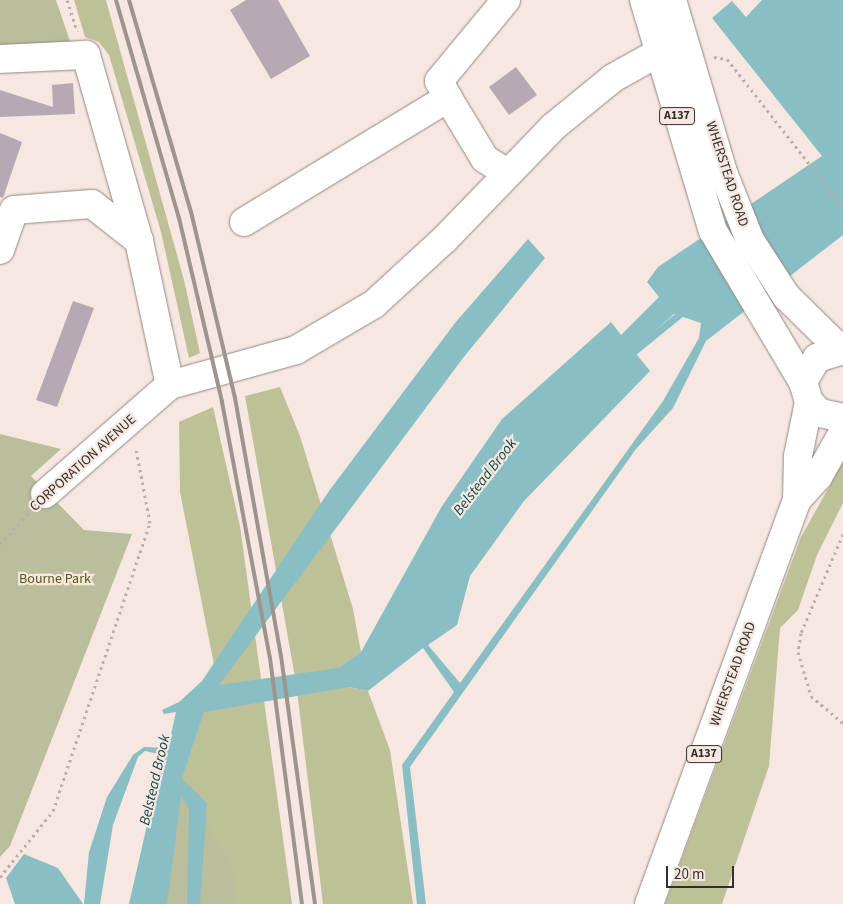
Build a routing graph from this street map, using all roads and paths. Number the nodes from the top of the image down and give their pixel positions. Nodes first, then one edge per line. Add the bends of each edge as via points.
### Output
1 (67, 0) edge
2 (506, 0) edge
3 (644, 0) edge
4 (678, 4) edge
5 (660, 52) junction
6 (692, 54) junction
7 (86, 55) junction
8 (0, 59) edge
9 (448, 98) junction
10 (507, 173) junction
11 (843, 207) edge
12 (244, 222) dead end
13 (139, 241) junction
14 (0, 250) edge
15 (842, 349) edge
16 (170, 384) junction
17 (806, 392) junction
18 (843, 418) edge
19 (130, 420) junction
20 (843, 432) edge
21 (45, 494) joint
22 (797, 500) junction
23 (843, 534) edge
24 (0, 544) edge
25 (843, 723) edge
26 (0, 877) edge
27 (649, 904) edge

1 - 7 path
2 - 9 main road via 440,81
3 - 5 main road, A137
4 - 6 main road, WHERSTEAD ROAD / A137
5 - 10 main road via 585,99
5 - 17 main road, A137 via 713,231
6 - 11 path via 727,59
6 - 15 main road, WHERSTEAD ROAD / A137 via 738,214 786,296
7 - 8 main road
7 - 13 main road
9 - 10 main road via 485,159
9 - 12 main road
10 - 16 main road via 398,284 344,324 296,350
13 - 14 main road via 92,204 14,210
13 - 16 main road
15 - 17 main road, WHERSTEAD ROAD / A137 via 817,358
16 - 19 main road, CORPORATION AVENUE
17 - 18 main road, A137 via 820,413
17 - 22 main road, A137 via 798,456
19 - 21 main road, CORPORATION AVENUE
19 - 26 path via 150,523 53,811
20 - 22 main road, A137 via 818,478
21 - 24 path, CORPORATION AVENUE
22 - 27 main road, WHERSTEAD ROAD / A137
23 - 25 path via 801,633 798,652 811,696

